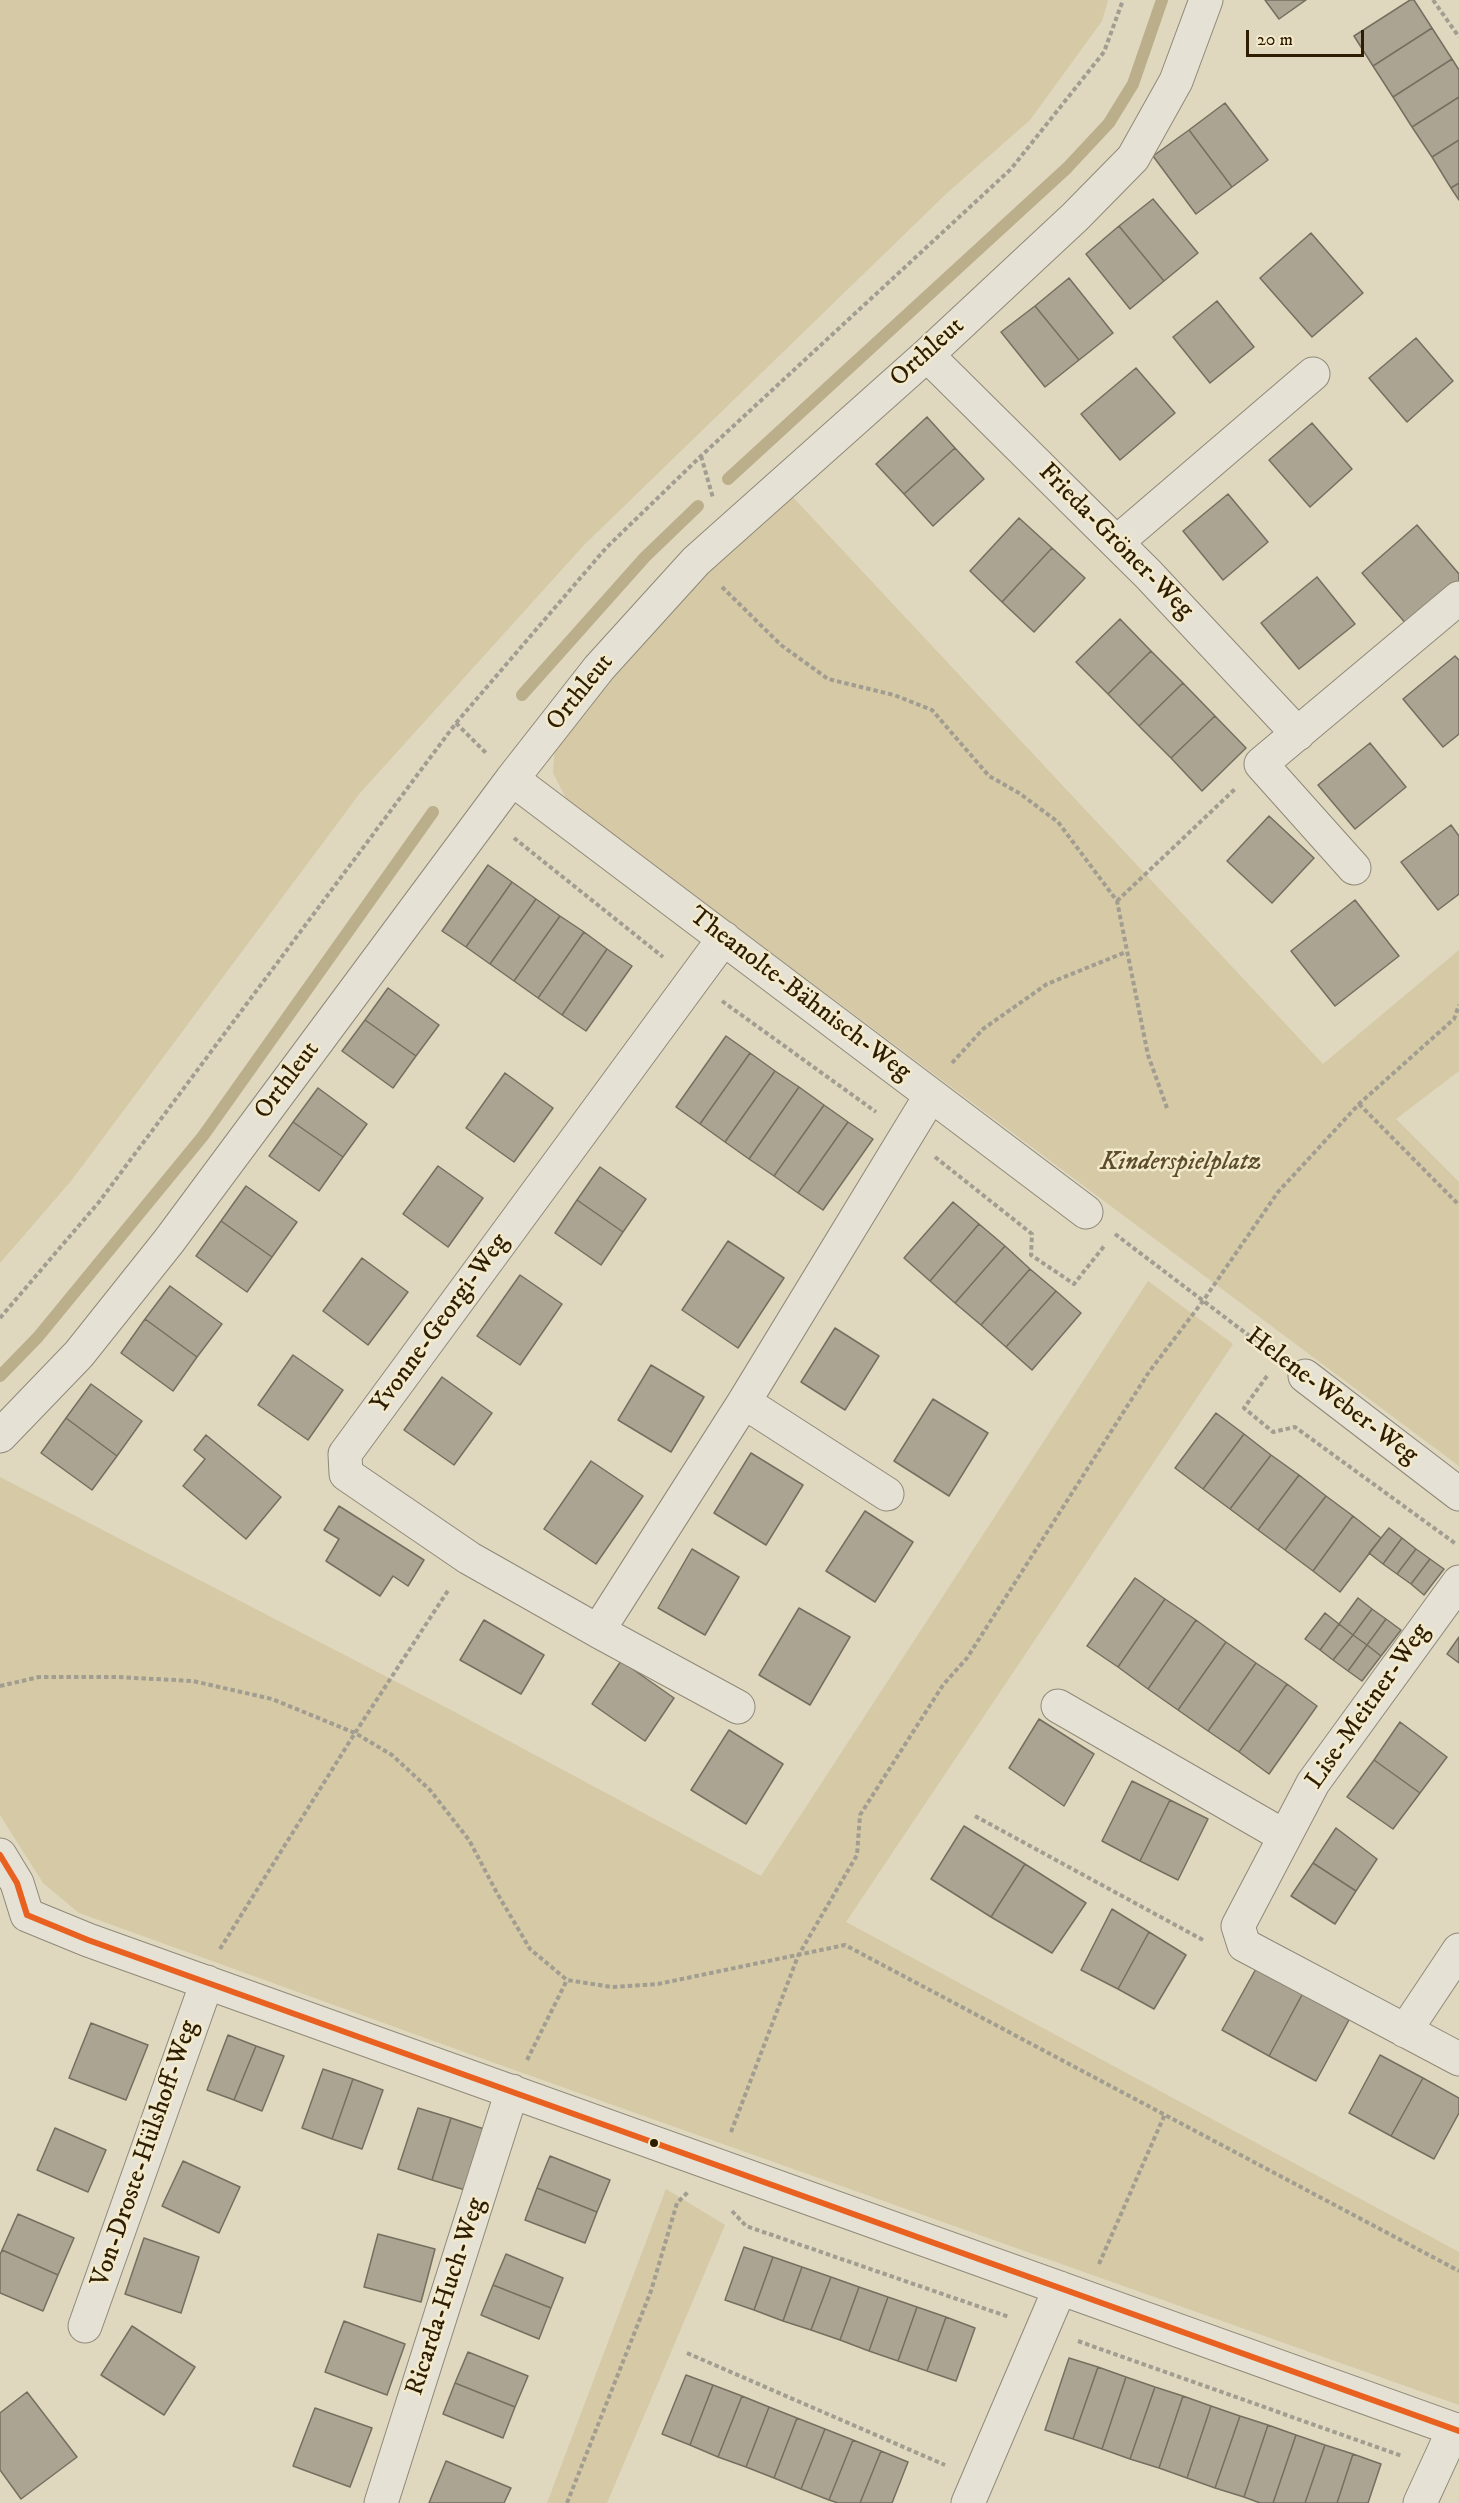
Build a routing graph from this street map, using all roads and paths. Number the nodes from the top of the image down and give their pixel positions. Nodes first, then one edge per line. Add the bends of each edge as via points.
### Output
1 (1123, 0) edge
2 (1206, 0) edge
3 (1433, 0) edge
4 (1459, 37) edge
5 (927, 355) junction
6 (1313, 374) dead end
7 (1117, 542) junction
8 (696, 561) junction
9 (1459, 598) edge
10 (1298, 734) junction
11 (1261, 764) junction
12 (512, 779) junction
13 (485, 815) junction
14 (1354, 868) dead end
15 (1117, 901) junction
16 (724, 938) junction
17 (1126, 952) junction
18 (693, 980) junction
19 (1459, 1005) edge
20 (931, 1095) junction
21 (1359, 1104) junction
22 (1167, 1108) dead end
23 (907, 1134) junction
24 (1459, 1205) edge
25 (1086, 1212) joint
26 (1114, 1233) junction
27 (1203, 1300) junction
28 (0, 1318) edge
29 (1292, 1367) junction
30 (744, 1402) junction
31 (0, 1436) edge
32 (887, 1494) dead end
33 (1459, 1494) edge
34 (1459, 1546) edge
35 (469, 1558) junction
36 (1459, 1581) edge
37 (598, 1631) junction
38 (0, 1686) edge
39 (1058, 1706) dead end
40 (738, 1707) dead end
41 (355, 1733) junction
42 (975, 1816) dead end
43 (1284, 1836) junction
44 (0, 1855) edge
45 (1244, 1945) junction
46 (1459, 1950) edge
47 (798, 1956) junction
48 (567, 1980) junction
49 (207, 1982) junction
50 (1405, 2031) junction
51 (1459, 2058) edge
52 (512, 2091) junction
53 (1165, 2114) junction
54 (719, 2165) junction
55 (1459, 2271) edge
56 (1060, 2288) junction
57 (85, 2326) dead end
58 (687, 2353) dead end
59 (1456, 2430) edge
60 (973, 2491) edge
61 (381, 2503) edge
62 (567, 2503) edge
63 (1420, 2503) edge

1 - 28 path via 1104,52 1011,169 606,548 456,723 99,1202
2 - 5 street, Orthleut via 1176,81 1133,158
3 - 4 path
5 - 7 street, Frieda-Gröner-Weg
5 - 8 street, Orthleut
6 - 7 street
7 - 10 street, Frieda-Gröner-Weg
8 - 12 street, Orthleut via 598,668
8 - 15 path via 781,645 828,679 894,695 932,710 989,776 1058,822
9 - 10 street
10 - 11 street
11 - 14 street
11 - 15 path
12 - 13 street, Orthleut
12 - 16 street, Theanolte-Bähnisch-Weg
13 - 18 path
13 - 31 street, Orthleut via 169,1241 79,1354
15 - 17 path
16 - 18 street, Yvonne-Georgi-Weg
16 - 20 street, Theanolte-Bähnisch-Weg
17 - 20 path via 1047,984 983,1029 946,1070
17 - 22 path via 1148,1055
18 - 23 path
18 - 35 street, Yvonne-Georgi-Weg via 345,1454 346,1474
19 - 21 path via 1454,1019
20 - 23 street
20 - 25 street, Theanolte-Bähnisch-Weg
21 - 24 path
21 - 27 path via 1278,1192
23 - 26 path via 1032,1234 1031,1255 1074,1284
23 - 30 street
25 - 26 path, Helene-Weber-Weg
26 - 27 path, Helene-Weber-Weg
27 - 29 path, Helene-Weber-Weg
27 - 47 path via 1149,1372 967,1658 943,1685 860,1815 857,1855
29 - 33 street, Helene-Weber-Weg
29 - 34 path via 1244,1408 1273,1432 1295,1427
30 - 32 street
30 - 37 street
35 - 37 street, Yvonne-Georgi-Weg
35 - 41 path
36 - 43 street, Lise-Meitner-Weg via 1313,1783
37 - 40 street, Yvonne-Georgi-Weg
38 - 41 path via 39,1677 193,1681 272,1699
39 - 43 street
41 - 48 path via 392,1755 430,1790 469,1840 530,1950
41 - 49 path via 216,1957
42 - 45 path via 1215,1947
43 - 45 street, Lise-Meitner-Weg via 1238,1926
44 - 49 street via 17,1883 27,1915
45 - 50 street
46 - 50 street
47 - 48 path via 658,1984 612,1987
47 - 53 path via 845,1945
47 - 54 path
48 - 52 path
49 - 52 street
49 - 57 street, Von-Droste-Hülshoff-Weg
50 - 51 street
52 - 54 street
52 - 61 street, Ricarda-Huch-Weg
53 - 55 path
53 - 56 path via 1096,2271
54 - 56 street
54 - 62 path via 677,2203 651,2291
56 - 59 street
56 - 60 street
58 - 60 path
59 - 63 street

